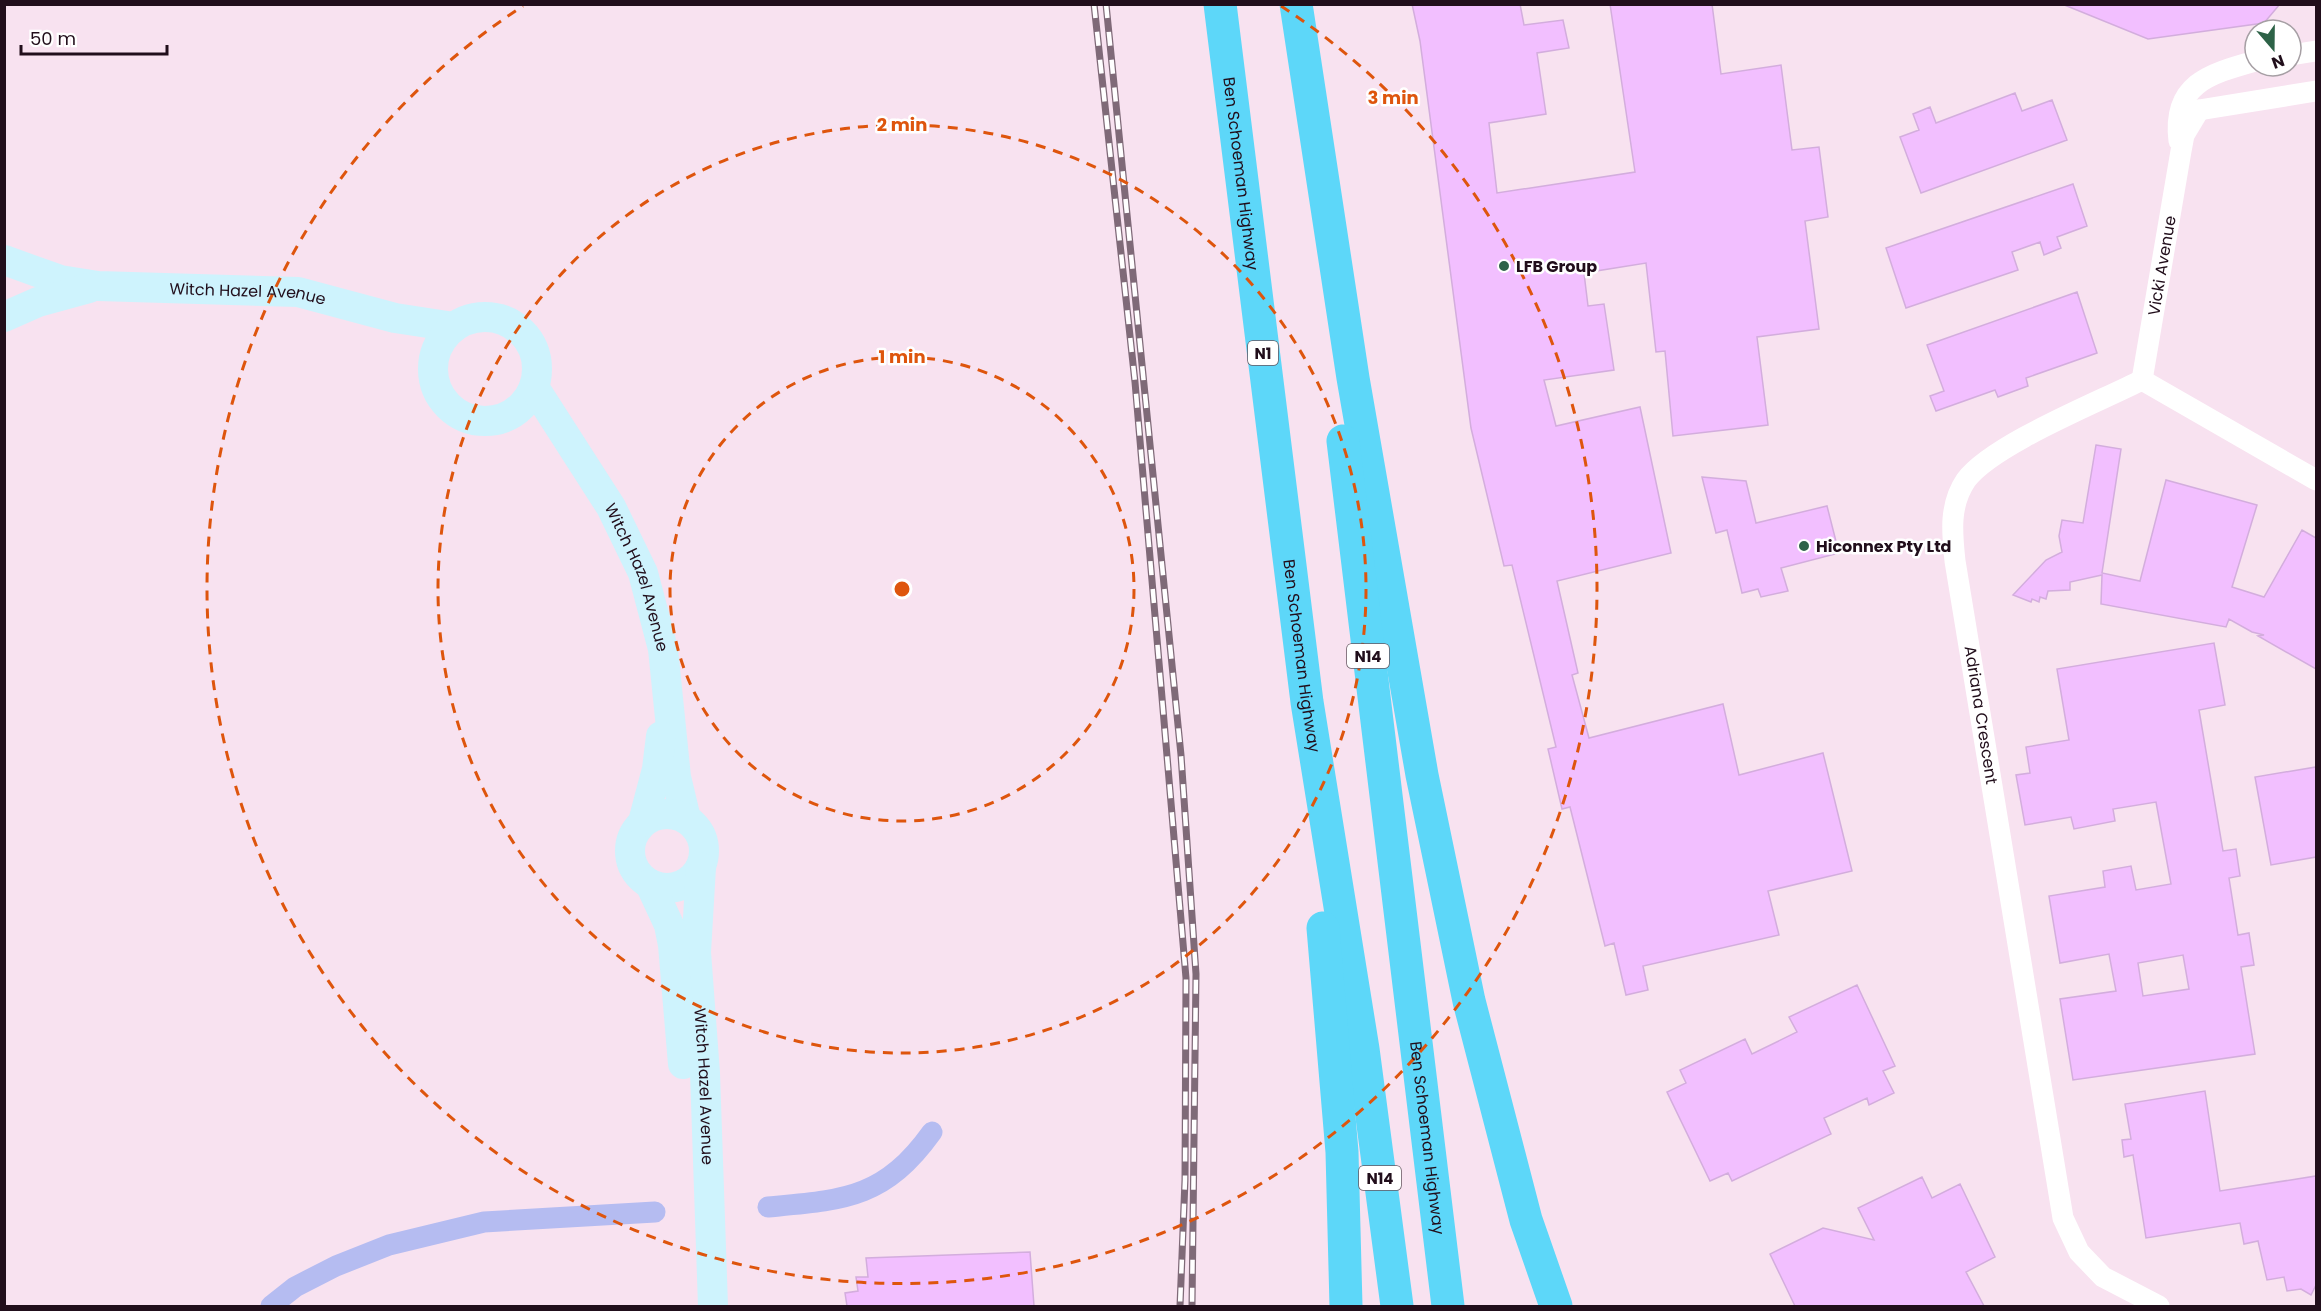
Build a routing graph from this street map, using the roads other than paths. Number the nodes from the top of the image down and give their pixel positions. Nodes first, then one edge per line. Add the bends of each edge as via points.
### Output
1 (1220, 4) edge
2 (1292, 4) edge
3 (1296, 4) edge
4 (2243, 64) edge
5 (2316, 92) edge
6 (2191, 104) junction
7 (4, 261) edge
8 (98, 286) junction
9 (4, 315) edge
10 (395, 318) junction
11 (454, 327) junction
12 (433, 362) junction
13 (2142, 380) junction
14 (534, 387) junction
15 (513, 413) junction
16 (565, 438) junction
17 (2316, 480) edge
18 (666, 694) junction
19 (1307, 702) junction
20 (686, 819) junction
21 (643, 822) junction
22 (701, 867) junction
23 (650, 884) junction
24 (1363, 1049) junction
25 (696, 1306) edge
26 (713, 1306) edge
27 (1346, 1306) edge
28 (1378, 1306) edge
29 (1397, 1306) edge
30 (1448, 1306) edge
31 (1556, 1306) edge
32 (2159, 1306) edge

1 - 19 highway, Ben Schoeman Highway / N1
2 - 30 highway, Ben Schoeman Highway / N14
3 - 31 highway via 1353,378 1422,775 1469,1000 1526,1220
4 - 6 street, Vicki Avenue via 2213,73 2195,85
5 - 6 street
6 - 13 street, Vicki Avenue
7 - 8 street, Witch Hazel Avenue via 60,280
7 - 9 street via 12,289
8 - 9 street, Witch Hazel Avenue
8 - 10 street, Witch Hazel Avenue via 298,292
10 - 11 street, Witch Hazel Avenue
10 - 12 street
11 - 12 street via 444,336
11 - 14 street via 482,317 498,318 512,325 533,348 537,374
12 - 15 street via 438,393 463,416 491,421
13 - 17 street
13 - 32 street, Adriana Crescent via 1982,463 1966,481 1955,504 1951,528 2063,1218 2079,1252 2103,1277
14 - 15 street
14 - 16 street, Witch Hazel Avenue
15 - 16 street
16 - 18 street, Witch Hazel Avenue via 611,507 643,573 663,650
18 - 20 street, Witch Hazel Avenue
18 - 21 street, Witch Hazel Avenue via 657,769
19 - 24 highway, Ben Schoeman Highway / N14
19 - 27 highway via 1342,1152
20 - 21 street via 664,813
20 - 22 street via 698,829 702,839 705,850
21 - 23 street via 630,843 630,855 640,877
22 - 23 street via 694,877 673,888
22 - 26 street, Witch Hazel Avenue via 696,952 705,1072
23 - 25 street, Witch Hazel Avenue via 669,925 673,945
24 - 28 highway via 1369,1215
24 - 29 highway, Ben Schoeman Highway / N14

